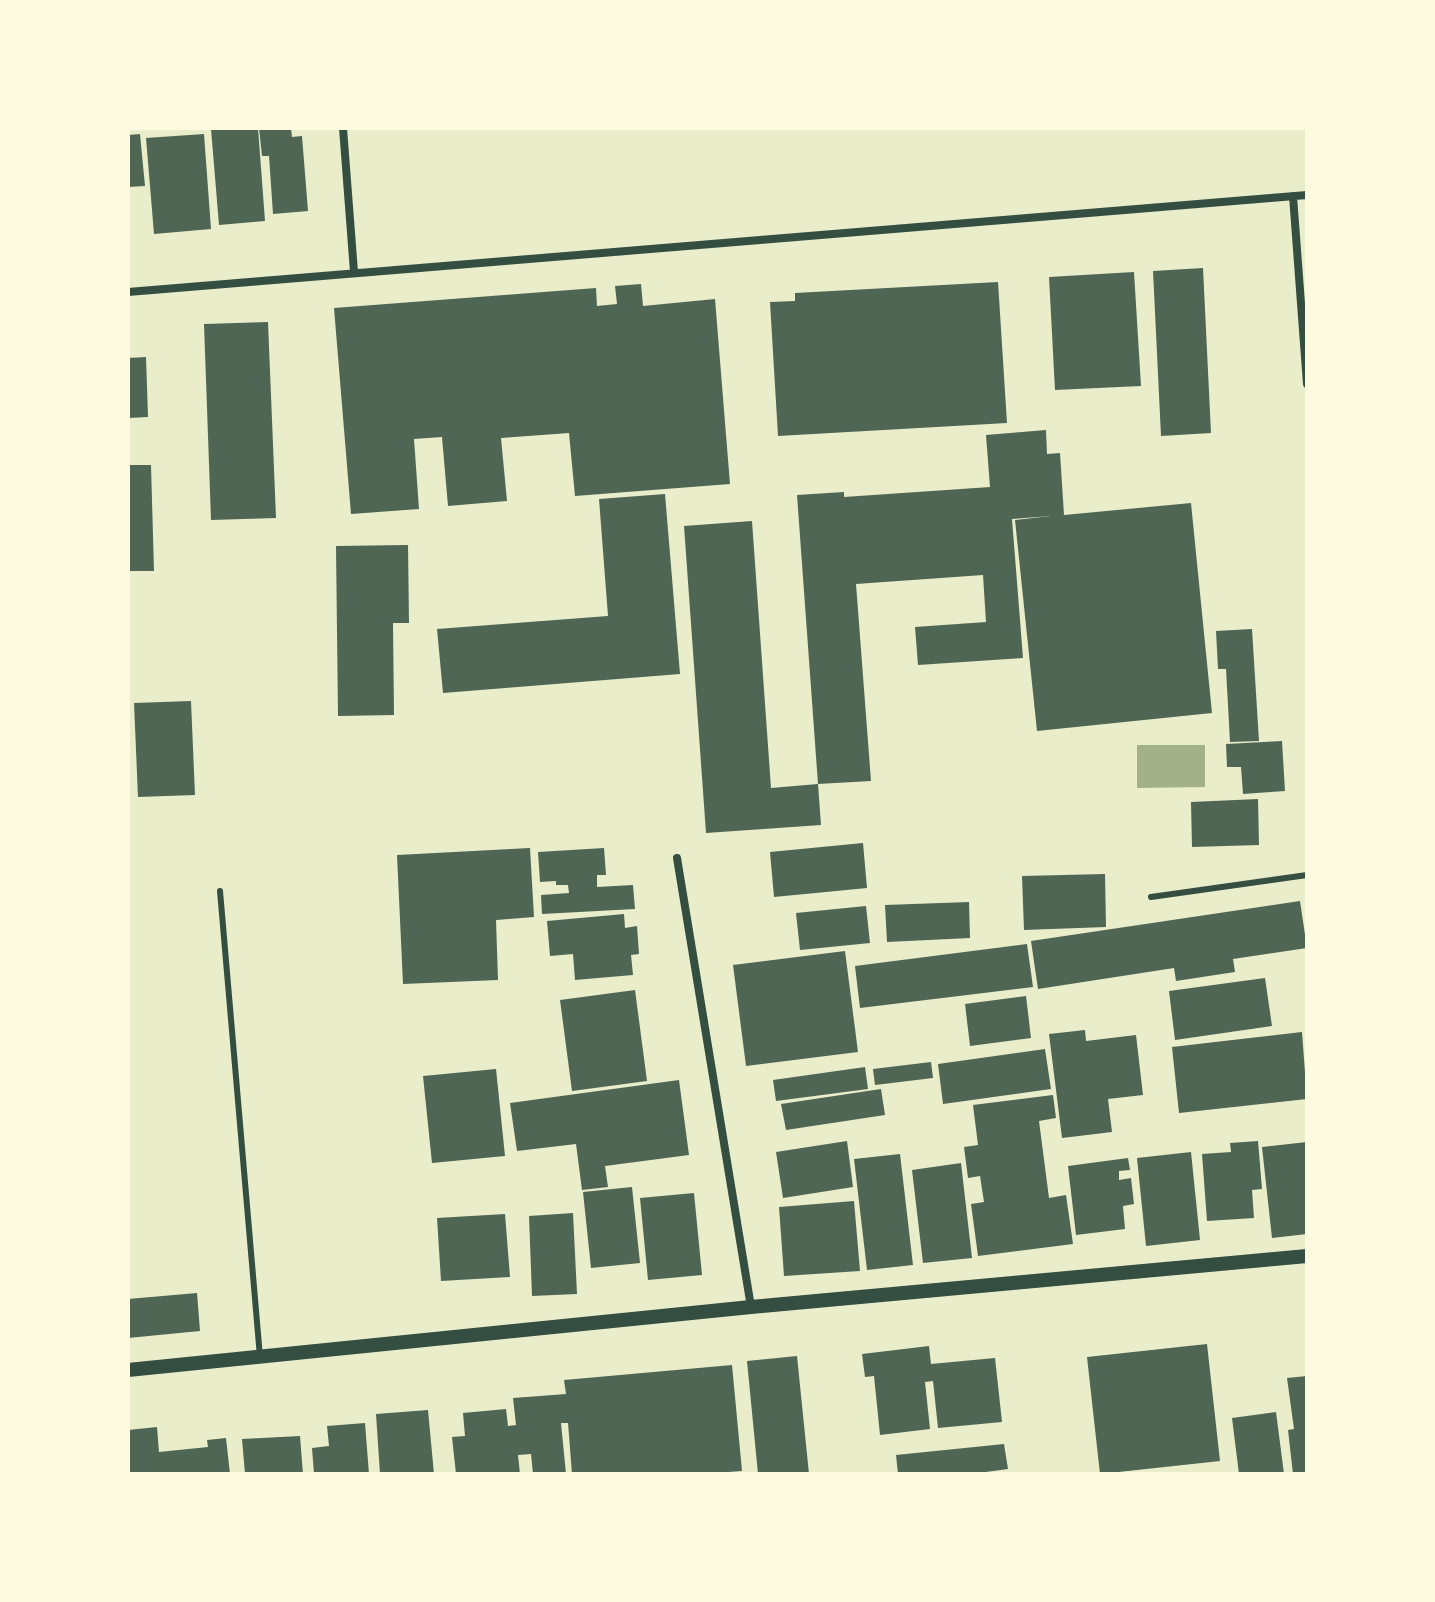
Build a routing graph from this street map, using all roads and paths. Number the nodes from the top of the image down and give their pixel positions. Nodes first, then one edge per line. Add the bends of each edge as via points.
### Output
1 (343, 128) edge
2 (1307, 195) edge
3 (1293, 196) junction
4 (354, 272) junction
5 (128, 292) edge
6 (1307, 384) edge
7 (677, 858) dead end
8 (1307, 875) edge
9 (220, 891) dead end
10 (1151, 897) dead end
11 (1307, 1256) edge
12 (751, 1307) junction
13 (260, 1357) junction
14 (128, 1370) edge

1 - 4 street
2 - 3 street
3 - 4 street
3 - 6 street
4 - 5 street
7 - 12 street
8 - 10 lane
9 - 13 lane
11 - 12 street
12 - 13 street
13 - 14 street

